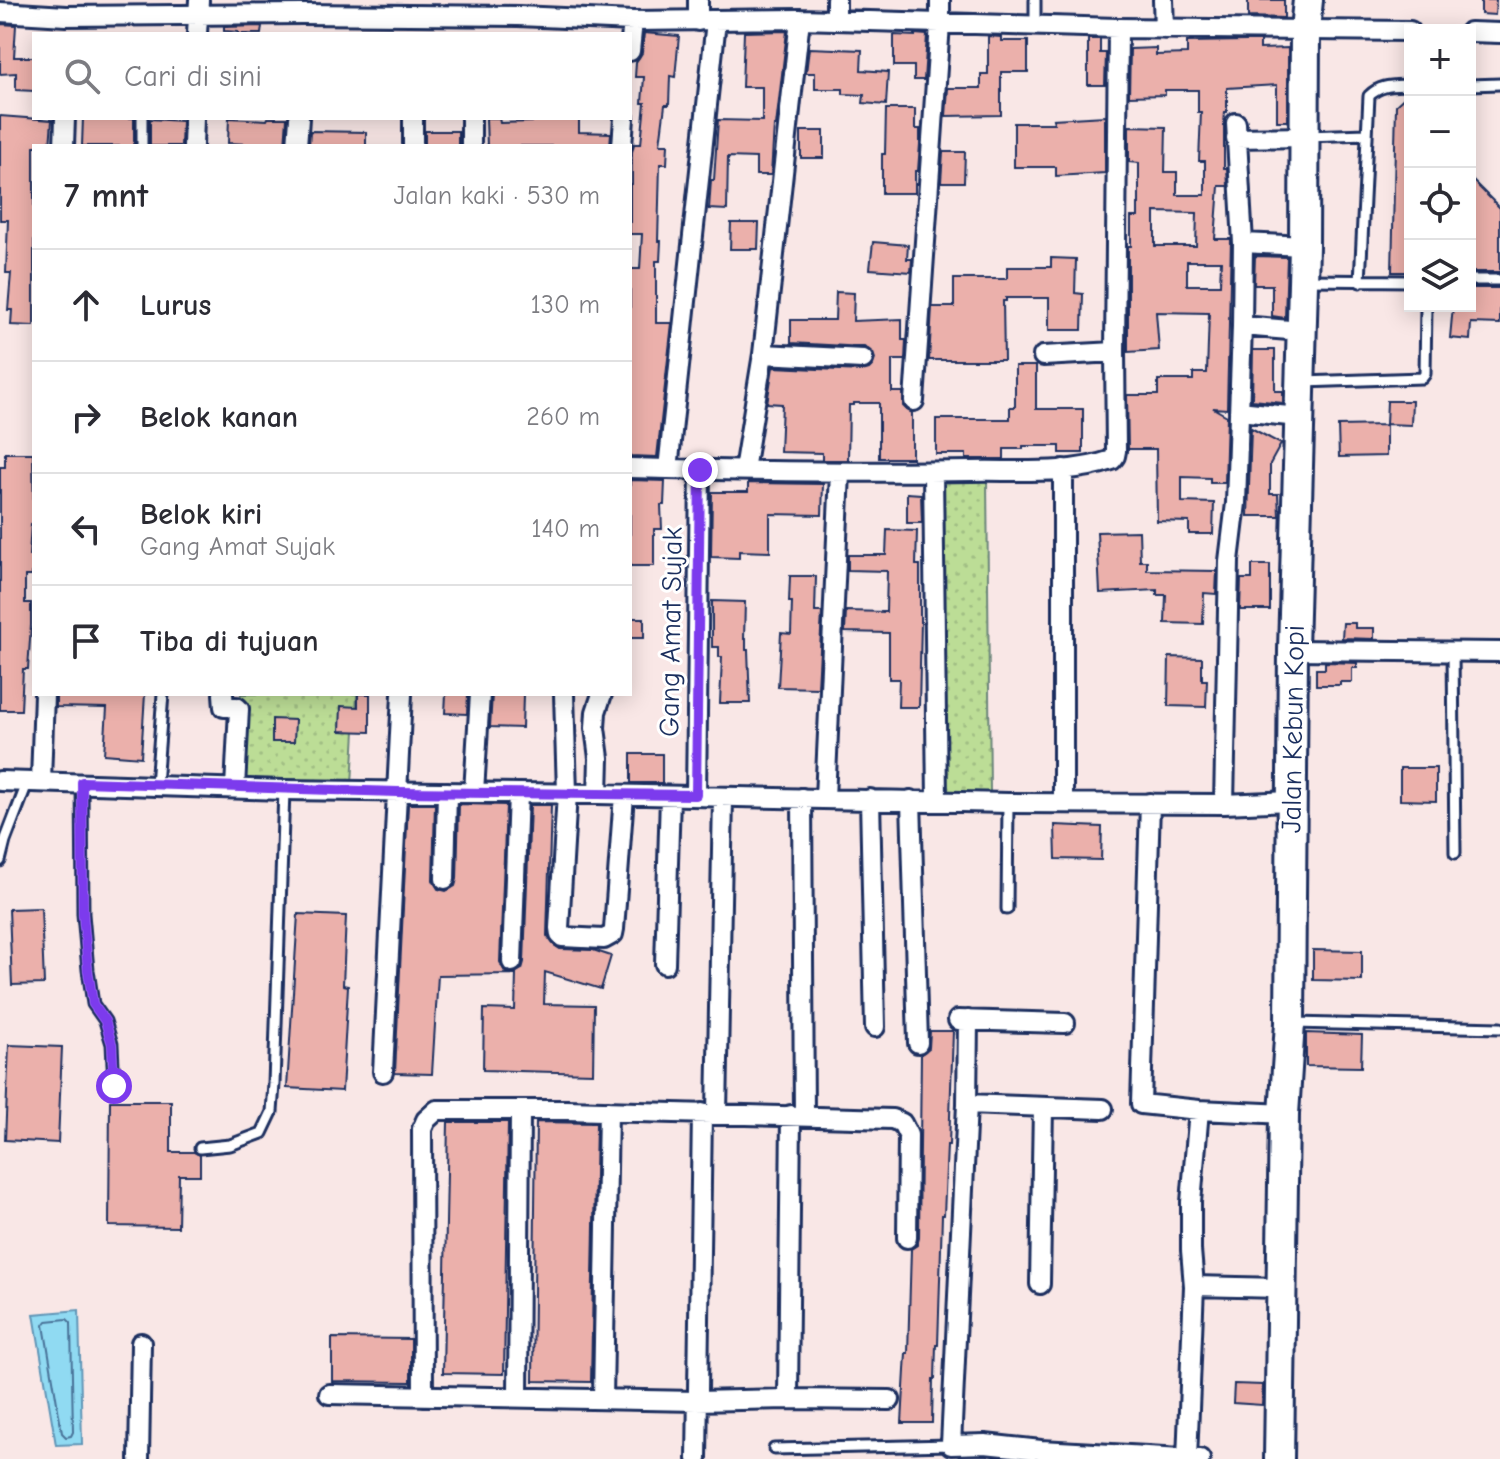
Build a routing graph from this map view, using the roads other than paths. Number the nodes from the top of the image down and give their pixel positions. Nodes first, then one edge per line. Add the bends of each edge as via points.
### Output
1 (618, 0) edge
2 (698, 0) edge
3 (779, 0) edge
4 (836, 0) edge
5 (940, 0) edge
6 (1035, 0) edge
7 (1163, 0) edge
8 (1308, 0) edge
9 (24, 6) edge
10 (198, 7) edge
11 (132, 8) edge
12 (283, 8) edge
13 (392, 8) edge
14 (518, 8) edge
15 (0, 12) edge
16 (302, 14) junction
17 (800, 19) junction
18 (625, 20) junction
19 (779, 20) junction
20 (836, 20) junction
21 (707, 21) junction
22 (940, 24) junction
23 (66, 25) edge
24 (413, 25) edge
25 (471, 25) edge
26 (1035, 26) junction
27 (1118, 28) junction
28 (1164, 29) junction
29 (1305, 30) junction
30 (1404, 31) edge
31 (197, 32) edge
32 (302, 32) edge
33 (627, 32) edge
34 (1476, 32) edge
35 (1500, 33) edge
36 (1500, 84) edge
37 (1404, 85) edge
38 (1476, 85) edge
39 (65, 120) edge
40 (142, 120) edge
41 (194, 120) edge
42 (299, 120) edge
43 (413, 120) edge
44 (471, 120) edge
45 (624, 120) edge
46 (1367, 134) junction
47 (1304, 137) junction
48 (64, 144) edge
49 (142, 144) edge
50 (193, 144) edge
51 (297, 144) edge
52 (413, 144) edge
53 (471, 144) edge
54 (622, 144) edge
55 (1243, 243) junction
56 (1304, 246) junction
57 (1303, 279) junction
58 (1476, 280) edge
59 (1500, 280) edge
60 (1404, 281) edge
61 (1360, 282) junction
62 (1426, 312) edge
63 (1242, 326) junction
64 (1301, 331) junction
65 (1115, 352) junction
66 (763, 354) junction
67 (1043, 356) dead end
68 (863, 359) dead end
69 (1300, 382) junction
70 (914, 401) dead end
71 (1239, 411) junction
72 (1299, 417) junction
73 (632, 468) edge
74 (668, 469) junction
75 (1063, 469) junction
76 (700, 470) junction
77 (744, 470) junction
78 (933, 472) junction
79 (840, 473) junction
80 (1293, 650) junction
81 (1453, 651) junction
82 (1500, 652) edge
83 (44, 696) edge
84 (163, 696) edge
85 (223, 696) edge
86 (402, 696) edge
87 (480, 696) edge
88 (564, 696) edge
89 (601, 696) edge
90 (0, 781) edge
91 (34, 781) junction
92 (82, 782) junction
93 (156, 785) junction
94 (235, 788) junction
95 (284, 790) junction
96 (397, 792) junction
97 (447, 792) junction
98 (474, 792) junction
99 (518, 793) junction
100 (567, 793) junction
101 (598, 794) junction
102 (624, 795) junction
103 (696, 795) junction
104 (670, 796) junction
105 (723, 797) junction
106 (802, 798) junction
107 (825, 798) junction
108 (870, 799) junction
109 (911, 800) junction
110 (937, 800) junction
111 (1291, 801) junction
112 (1008, 803) junction
113 (1063, 803) junction
114 (1150, 803) junction
115 (1224, 804) junction
116 (1455, 853) dead end
117 (0, 861) edge
118 (445, 879) dead end
119 (1007, 909) dead end
120 (512, 962) dead end
121 (665, 964) dead end
122 (1065, 1023) dead end
123 (1290, 1023) junction
124 (875, 1027) dead end
125 (1500, 1028) edge
126 (918, 1043) dead end
127 (383, 1072) dead end
128 (114, 1086) dead end
129 (967, 1104) junction
130 (1043, 1107) junction
131 (1103, 1109) dead end
132 (1199, 1110) junction
133 (520, 1111) junction
134 (608, 1111) junction
135 (709, 1113) junction
136 (1284, 1114) junction
137 (797, 1115) junction
138 (200, 1148) dead end
139 (907, 1238) dead end
140 (1040, 1284) dead end
141 (1194, 1286) junction
142 (1281, 1288) junction
143 (141, 1343) dead end
144 (329, 1394) dead end
145 (423, 1396) junction
146 (518, 1397) junction
147 (603, 1399) junction
148 (788, 1399) junction
149 (890, 1400) dead end
150 (697, 1401) junction
151 (951, 1445) junction
152 (774, 1449) dead end
153 (139, 1459) edge
154 (697, 1459) edge
155 (1187, 1459) edge
156 (1200, 1459) edge
157 (1279, 1459) edge

1 - 18 street
2 - 21 street
3 - 19 street
4 - 20 street
5 - 22 street
6 - 26 lane
7 - 28 street
8 - 29 main road, Jalan Kebun Kopi
9 - 15 street
9 - 23 street
10 - 11 street
10 - 12 street
10 - 31 street
11 - 23 street
12 - 16 street
13 - 16 street
13 - 24 street
14 - 18 street
14 - 25 street
16 - 32 street
17 - 19 street
17 - 20 street
17 - 66 street
18 - 21 street
18 - 33 street
19 - 21 street
20 - 22 street
21 - 74 street
22 - 26 street
22 - 70 street
24 - 25 street
26 - 27 street
27 - 28 street
27 - 65 street
28 - 29 street
29 - 30 street
29 - 47 main road, Jalan Kebun Kopi
34 - 35 street
36 - 38 lane
37 - 46 lane via 1372,93
39 - 48 street
40 - 49 lane
41 - 50 street
42 - 51 street
43 - 52 street
44 - 53 street
45 - 54 street
46 - 47 lane
46 - 61 lane
47 - 55 street via 1236,130
47 - 56 main road, Jalan Kebun Kopi
55 - 56 street
55 - 63 street
56 - 57 main road, Jalan Kebun Kopi
57 - 61 lane
57 - 64 main road, Jalan Kebun Kopi
58 - 59 lane
60 - 61 lane
62 - 69 lane via 1422,378
63 - 64 street
63 - 71 street
64 - 69 main road, Jalan Kebun Kopi
65 - 67 street
65 - 75 street via 1115,456
66 - 68 street
66 - 77 street
69 - 72 main road, Jalan Kebun Kopi
71 - 72 street
71 - 115 street via 1229,561
72 - 80 main road, Jalan Kebun Kopi
73 - 74 street
74 - 76 street
75 - 78 street
75 - 113 street
76 - 77 street
76 - 103 street, Gang Amat Sujak
77 - 79 street
78 - 79 street
78 - 110 street
79 - 107 street
80 - 81 street
80 - 111 main road, Jalan Kebun Kopi
81 - 82 street
81 - 116 lane
83 - 91 street
84 - 93 lane
85 - 94 street via 223,706 239,709
86 - 96 street
87 - 98 street
88 - 100 street
89 - 101 street via 595,728
90 - 91 street
91 - 92 street
91 - 117 lane
92 - 93 street
92 - 128 lane via 88,970 93,1004 112,1044
93 - 94 street
94 - 95 street
95 - 96 street
95 - 138 lane via 272,1112 262,1133 230,1145
96 - 97 street
96 - 127 street
97 - 98 street
97 - 118 street
98 - 99 street
99 - 100 street
99 - 120 street
100 - 101 street
100 - 102 street via 559,932 562,937 597,939 609,937 614,929
101 - 102 street
102 - 104 street
103 - 104 street
103 - 105 street
104 - 121 street
105 - 106 street
105 - 135 street
106 - 107 street
106 - 137 street
107 - 108 street
108 - 109 street
108 - 124 street
109 - 110 street
109 - 126 street
110 - 112 street
111 - 115 street
111 - 123 main road, Jalan Kebun Kopi
112 - 113 street
112 - 119 lane
113 - 114 street
114 - 115 street
114 - 132 street via 1140,1101
122 - 129 street via 963,1020
123 - 125 lane
123 - 136 main road, Jalan Kebun Kopi
129 - 130 street
129 - 151 street
130 - 131 street
130 - 140 street
132 - 136 street
132 - 141 street via 1191,1202
133 - 134 street
133 - 145 street via 437,1110 422,1129
133 - 146 street
134 - 135 street
134 - 147 street
135 - 137 street
135 - 150 street
136 - 142 main road, Jalan Kebun Kopi
137 - 139 street via 902,1123 908,1135
137 - 148 street
141 - 142 street
141 - 155 street
142 - 157 main road, Jalan Kebun Kopi
143 - 153 street
144 - 145 street
145 - 146 street
146 - 147 street
147 - 150 street
148 - 149 street
148 - 150 street
150 - 154 street
151 - 152 lane
151 - 155 street
155 - 156 street

